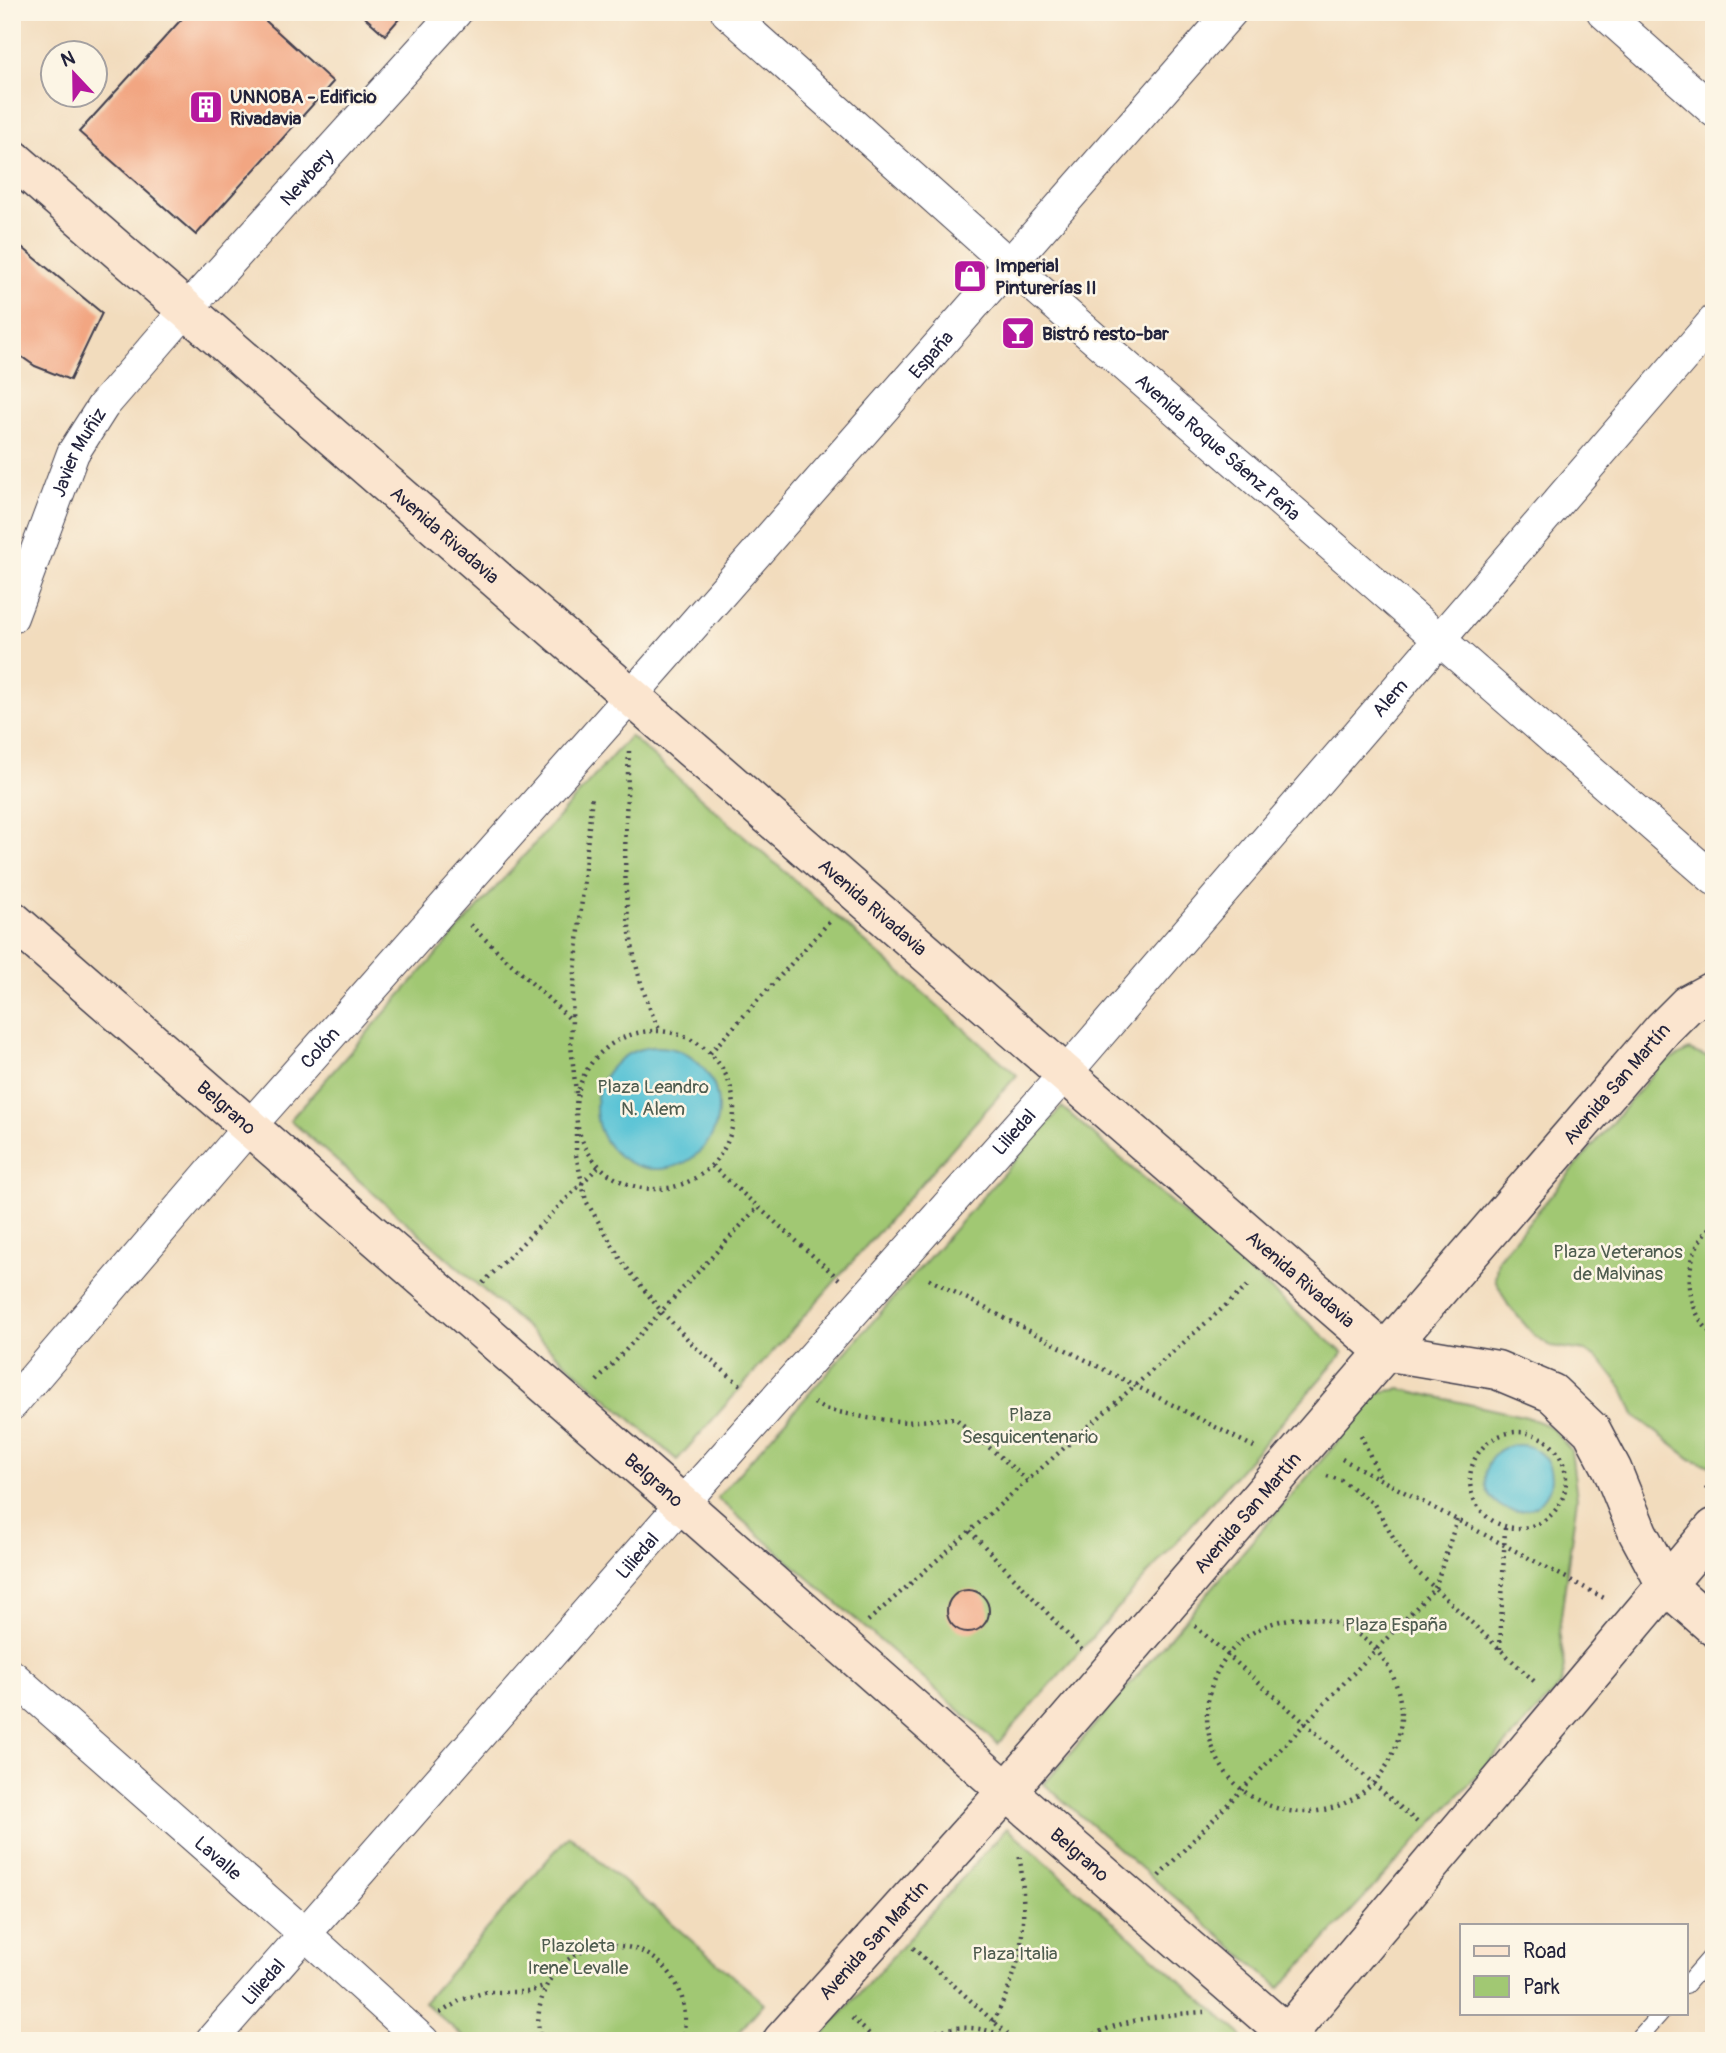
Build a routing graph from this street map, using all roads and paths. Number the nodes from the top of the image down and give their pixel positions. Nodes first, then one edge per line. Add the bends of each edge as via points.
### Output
1 (456, 12) edge
2 (727, 12) edge
3 (1231, 12) edge
4 (1603, 12) edge
5 (1714, 111) edge
6 (12, 158) edge
7 (1010, 265) junction
8 (186, 310) junction
9 (1714, 321) edge
10 (12, 617) edge
11 (1440, 640) junction
12 (631, 696) junction
13 (598, 734) junction
14 (1714, 879) edge
15 (856, 892) junction
16 (446, 903) junction
17 (12, 920) edge
18 (1714, 990) edge
19 (572, 1020) junction
20 (660, 1032) junction
21 (710, 1053) junction
22 (1065, 1074) junction
23 (577, 1097) junction
24 (576, 1122) junction
25 (249, 1127) junction
26 (598, 1166) junction
27 (712, 1166) junction
28 (582, 1183) junction
29 (758, 1207) junction
30 (1714, 1223) edge
31 (1278, 1259) junction
32 (897, 1262) junction
33 (863, 1301) junction
34 (458, 1308) junction
35 (662, 1311) junction
36 (1714, 1336) edge
37 (1384, 1351) junction
38 (1135, 1385) junction
39 (777, 1397) junction
40 (12, 1404) edge
41 (572, 1408) junction
42 (1297, 1452) junction
43 (1027, 1480) junction
44 (682, 1504) junction
45 (1457, 1520) junction
46 (1505, 1527) junction
47 (1714, 1528) edge
48 (970, 1531) junction
49 (1505, 1544) junction
50 (1666, 1585) junction
51 (1435, 1588) junction
52 (1168, 1603) junction
53 (1640, 1617) junction
54 (1714, 1627) edge
55 (841, 1644) junction
56 (1376, 1650) junction
57 (1500, 1650) junction
58 (1228, 1655) junction
59 (1106, 1675) junction
60 (12, 1676) edge
61 (1562, 1709) junction
62 (1306, 1724) junction
63 (1374, 1783) junction
64 (1242, 1790) junction
65 (1007, 1791) junction
66 (1446, 1847) junction
67 (1135, 1902) junction
68 (887, 1924) junction
69 (304, 1933) junction
70 (1714, 1953) edge
71 (1688, 1983) edge
72 (545, 1987) junction
73 (1257, 2007) junction
74 (1660, 2014) edge
75 (994, 2022) junction
76 (420, 2038) edge
77 (1288, 2039) edge
78 (211, 2041) edge
79 (542, 2041) edge
80 (681, 2041) edge
81 (782, 2041) edge
82 (918, 2041) edge
83 (1014, 2041) edge
84 (1080, 2041) edge
85 (1636, 2041) edge

1 - 8 street, Newbery
2 - 7 street, Avenida Roque Sáenz Peña
3 - 7 street, España
4 - 5 street
6 - 8 main road, Avenida Rivadavia
7 - 11 street, Avenida Roque Sáenz Peña
7 - 12 street, España
8 - 10 street, Javier Muñiz via 103,406 72,453
8 - 12 main road, Avenida Rivadavia
9 - 11 street, Alem
11 - 14 street, Avenida Roque Sáenz Peña
11 - 22 street, Alem
12 - 13 street, Colón
12 - 15 main road, Avenida Rivadavia
12 - 20 path via 625,848 628,930 646,1003
13 - 16 street, Colón
13 - 19 path
15 - 21 path
15 - 22 main road, Avenida Rivadavia
16 - 19 path
16 - 25 street, Colón
17 - 25 main road, Belgrano
18 - 37 main road, Avenida San Martín via 1688,1004 1663,1029
19 - 23 path
20 - 21 path via 676,1033
20 - 23 path via 622,1037 600,1053 585,1073
21 - 27 path via 733,1089 734,1116 727,1143
22 - 31 main road, Avenida Rivadavia
22 - 32 street, Liliedal
23 - 24 path
24 - 26 path via 584,1146
24 - 28 path
25 - 34 main road, Belgrano
25 - 40 street, Colón
26 - 27 path via 643,1188 668,1188
26 - 28 path
27 - 29 path
28 - 34 path
28 - 35 path via 586,1201 623,1264
29 - 33 path
29 - 35 path
30 - 36 path via 1694,1251 1689,1276 1692,1301
31 - 37 main road, Avenida Rivadavia
31 - 38 path
32 - 33 street, Liliedal
32 - 38 path
33 - 39 street, Liliedal
34 - 41 main road, Belgrano
35 - 39 path via 695,1347
35 - 41 path
37 - 42 main road, Avenida San Martín
37 - 50 main road via 1497,1370 1552,1393 1592,1431
38 - 42 path
38 - 43 path
39 - 43 path via 867,1418 907,1422 955,1418
39 - 44 street, Liliedal
41 - 44 main road, Belgrano
42 - 45 path
42 - 51 path via 1374,1504 1409,1564
42 - 52 main road, Avenida San Martín
43 - 48 path
44 - 55 main road, Belgrano
44 - 69 street, Liliedal
45 - 49 path
45 - 51 path
46 - 46 path via 1536,1525 1560,1505 1566,1473 1561,1457 1537,1436 1521,1432 1497,1437 1479,1451 1472,1465 1472,1496 1491,1520
46 - 49 path
47 - 50 main road
48 - 55 path
48 - 59 path
49 - 53 path
49 - 57 path
50 - 53 main road
50 - 54 main road
51 - 56 path
51 - 57 path
52 - 58 path
52 - 59 main road, Avenida San Martín
53 - 61 main road
55 - 65 main road, Belgrano
56 - 58 path via 1360,1635 1330,1621 1299,1617 1268,1624
56 - 62 path
56 - 63 path via 1399,1690 1402,1723 1393,1756
57 - 61 path
58 - 62 path
58 - 64 path via 1209,1692 1206,1723 1213,1753
59 - 65 main road, Avenida San Martín
60 - 69 street, Lavalle
61 - 66 main road
62 - 63 path
62 - 64 path
63 - 64 path via 1346,1803 1314,1812 1283,1811
63 - 66 path
64 - 67 path
65 - 67 main road, Belgrano
65 - 68 main road, Avenida San Martín
65 - 75 path via 1020,1855 1020,1951
66 - 77 main road
67 - 73 main road, Belgrano
68 - 75 path
68 - 81 main road, Avenida San Martín
69 - 76 street, Lavalle
69 - 78 street, Liliedal
70 - 71 lane
72 - 76 path via 528,1992 486,1992 461,2000 443,2010
72 - 79 path via 539,2011
72 - 80 path via 558,1968 578,1953 600,1946 624,1946 646,1953 666,1968 679,1987 685,2010
73 - 77 main road, Belgrano
73 - 84 path via 1118,2023
74 - 85 lane
75 - 83 path
82 - 83 path via 956,2027 983,2028

